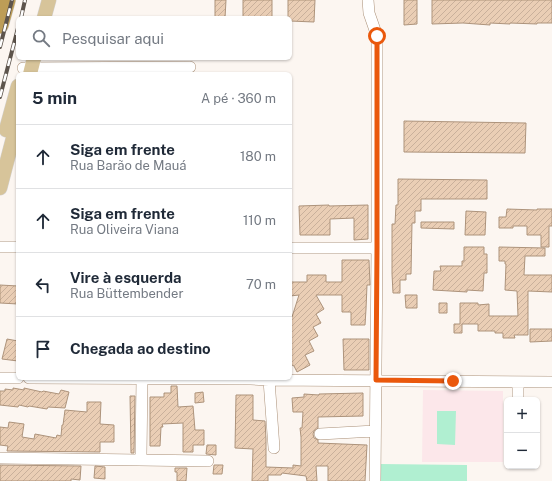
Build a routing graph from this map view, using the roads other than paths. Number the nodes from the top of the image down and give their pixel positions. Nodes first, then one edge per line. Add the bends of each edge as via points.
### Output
1 (7, 0) edge
2 (40, 0) edge
3 (49, 0) edge
4 (368, 0) edge
5 (36, 16) edge
6 (45, 16) edge
7 (0, 26) edge
8 (27, 67) edge
9 (190, 68) dead end
10 (16, 94) edge
11 (16, 127) edge
12 (0, 155) edge
13 (0, 188) edge
14 (0, 247) edge
15 (16, 247) edge
16 (292, 248) edge
17 (377, 248) junction
18 (0, 378) edge
19 (16, 378) edge
20 (142, 380) edge
21 (270, 380) joint
22 (376, 380) junction
23 (518, 382) junction
24 (552, 382) edge
25 (518, 397) edge
26 (375, 431) junction
27 (320, 434) dead end
28 (274, 448) dead end
29 (141, 455) dead end
30 (0, 458) edge
31 (208, 461) dead end
32 (375, 481) edge

1 - 7 highway
2 - 5 main road
3 - 6 main road
4 - 17 street via 369,13 377,36
8 - 9 street
10 - 12 main road
11 - 13 main road
14 - 15 street
16 - 17 street
17 - 22 street
18 - 19 street
20 - 29 street
21 - 22 street
21 - 28 street
22 - 23 street
22 - 26 street
23 - 24 street
23 - 25 street
26 - 27 street
26 - 32 street
30 - 31 street

